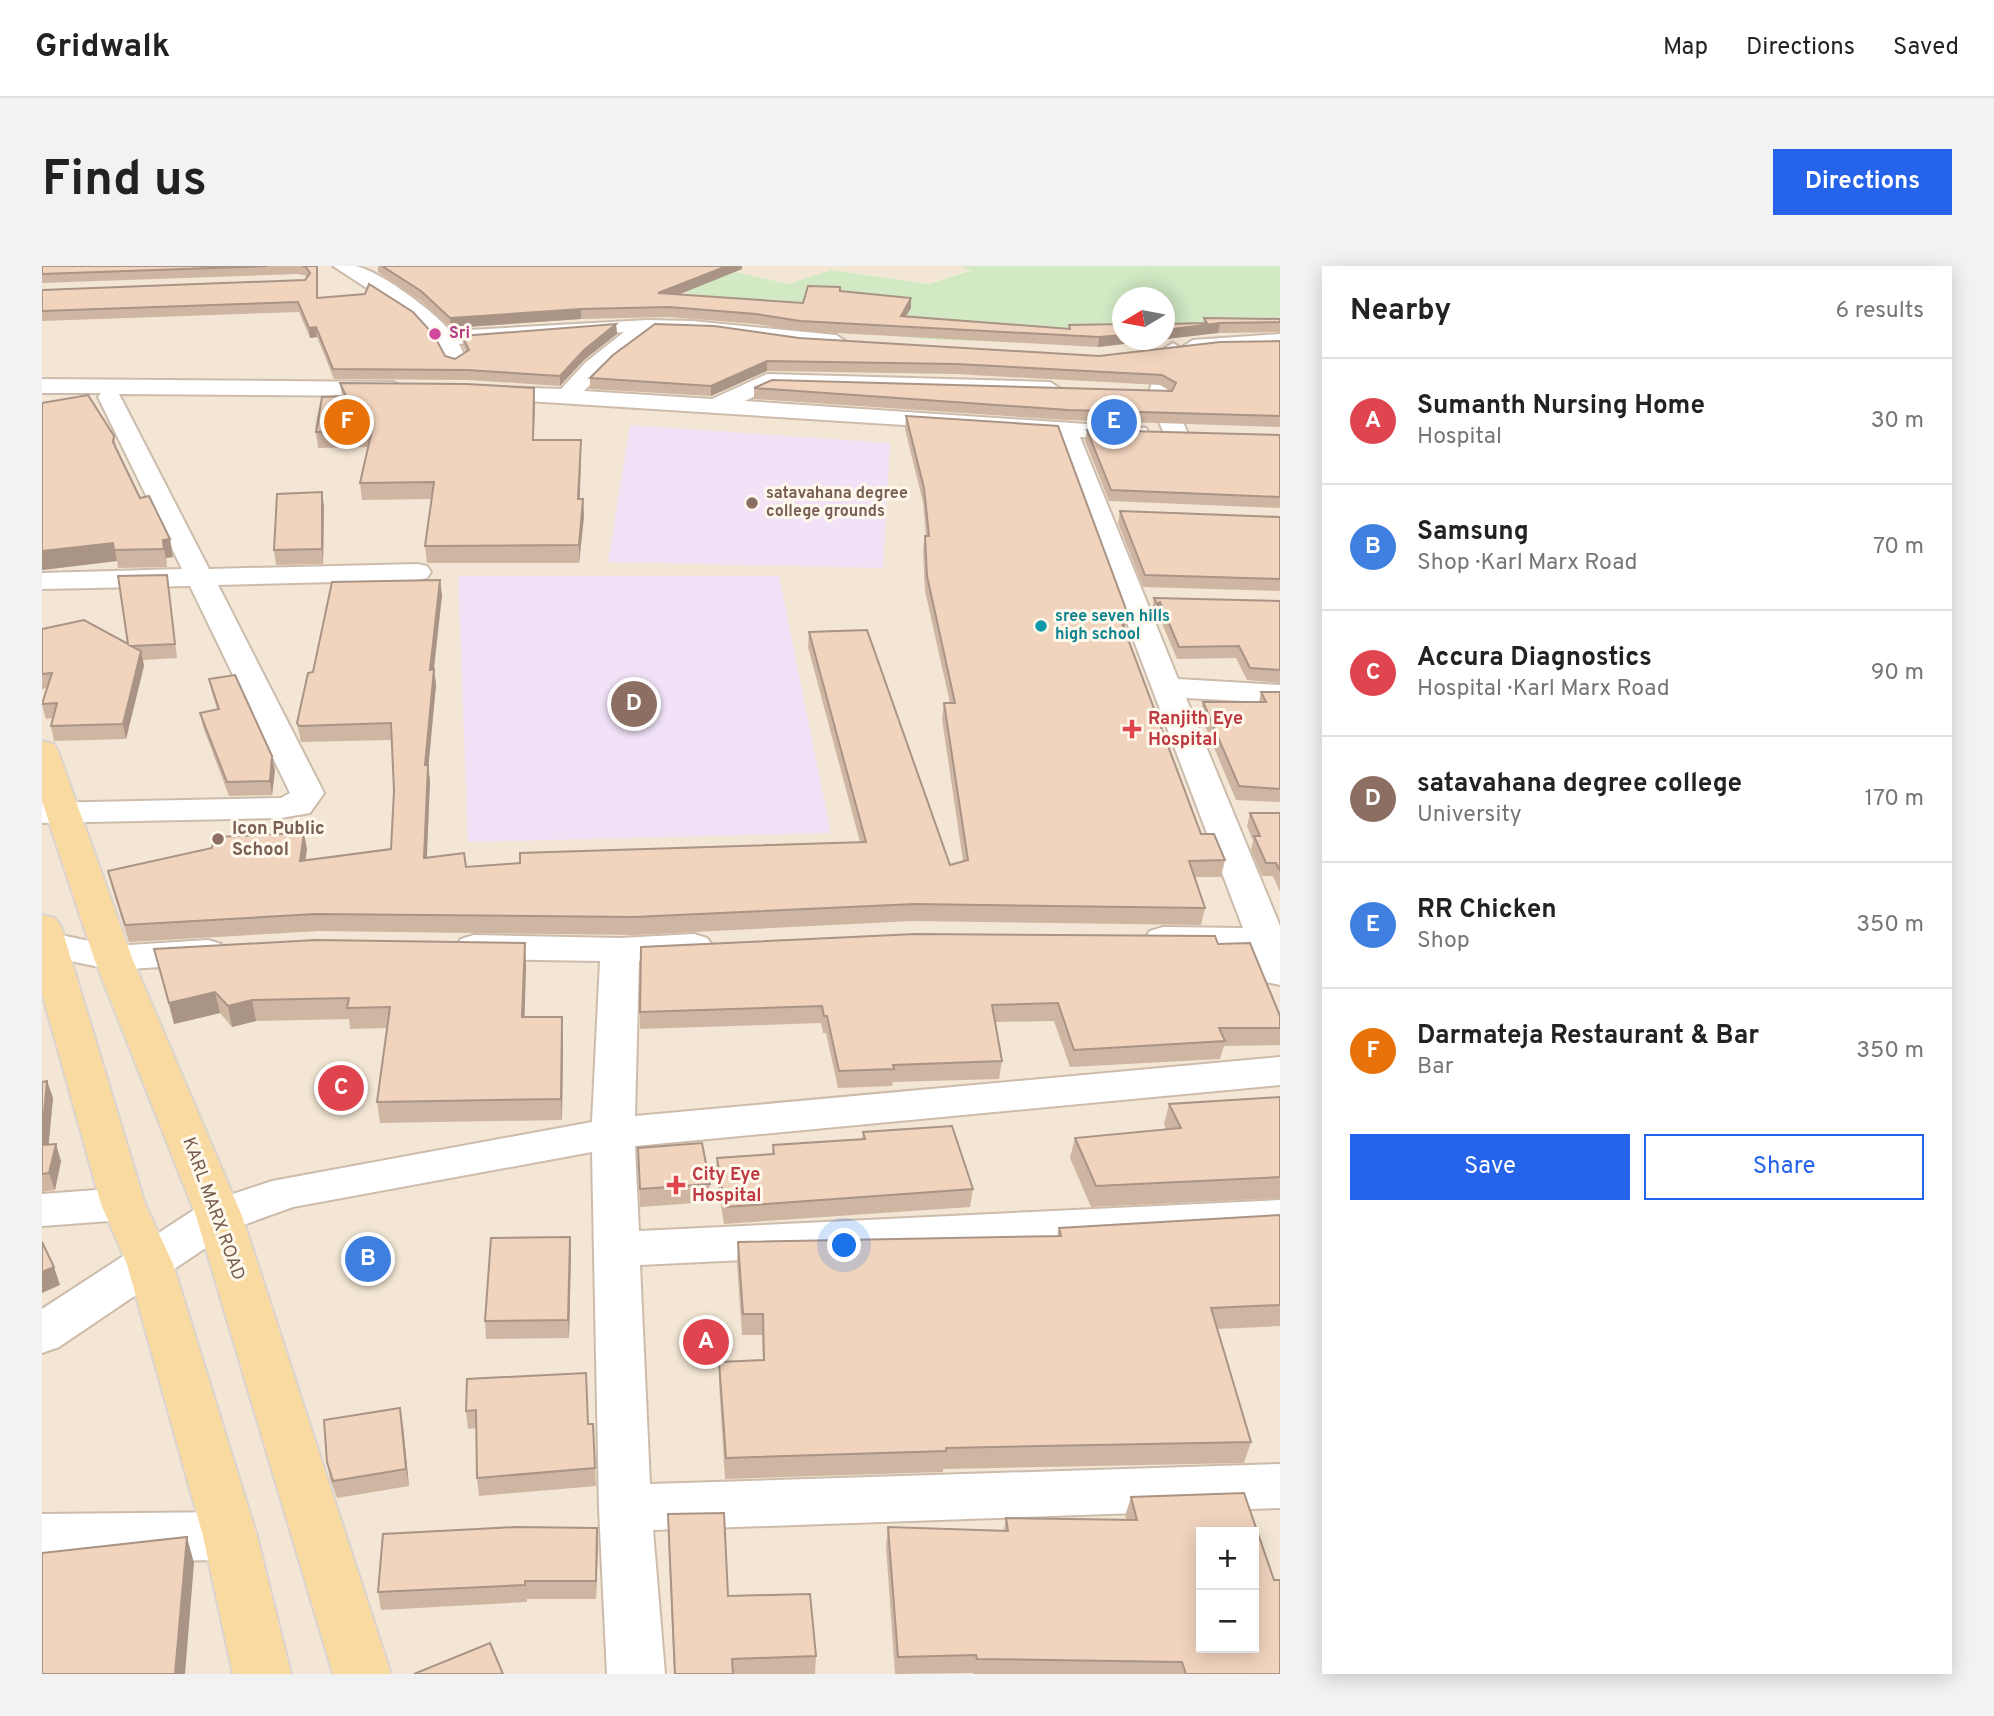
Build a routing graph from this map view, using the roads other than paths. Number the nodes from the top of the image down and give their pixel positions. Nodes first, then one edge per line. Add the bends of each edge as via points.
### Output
1 (343, 266) edge
2 (648, 326) junction
3 (448, 338) junction
4 (799, 340) junction
5 (1280, 341) edge
6 (855, 343) edge
7 (1173, 350) joint
8 (1175, 350) edge
9 (1148, 352) edge
10 (767, 381) junction
11 (42, 386) edge
12 (1078, 391) edge
13 (1133, 394) edge
14 (463, 395) junction
15 (1160, 395) junction
16 (110, 397) junction
17 (42, 398) edge
18 (566, 398) junction
19 (712, 408) junction
20 (1191, 437) junction
21 (1069, 438) junction
22 (417, 572) dead end
23 (198, 578) junction
24 (42, 580) edge
25 (1167, 688) junction
26 (1280, 694) edge
27 (42, 751) edge
28 (52, 812) edge
29 (1217, 812) junction
30 (1255, 813) edge
31 (44, 937) edge
32 (1131, 938) edge
33 (732, 945) edge
34 (439, 947) edge
35 (620, 950) junction
36 (237, 951) edge
37 (1276, 951) edge
38 (113, 958) junction
39 (1280, 1071) edge
40 (613, 1133) junction
41 (123, 1203) junction
42 (42, 1210) edge
43 (219, 1216) junction
44 (1280, 1217) edge
45 (617, 1249) junction
46 (150, 1264) junction
47 (42, 1334) edge
48 (1280, 1486) edge
49 (625, 1508) junction
50 (230, 1536) junction
51 (42, 1538) edge
52 (262, 1674) edge
53 (362, 1674) edge
54 (636, 1674) edge

1 - 3 street via 411,305
2 - 3 street
2 - 4 street via 775,334
2 - 18 street via 587,371
3 - 14 street
4 - 6 street
4 - 10 street
5 - 8 street
7 - 9 street
7 - 15 street
10 - 12 street
10 - 19 street
11 - 16 street via 415,394
13 - 15 street
14 - 18 street
14 - 21 street
15 - 20 street
16 - 17 street
16 - 23 street
18 - 19 street
19 - 20 street
20 - 21 street
21 - 25 street via 1109,512 1143,598
22 - 23 street
23 - 24 street
23 - 28 street via 307,793 298,806 281,808
25 - 26 street
25 - 29 street
27 - 28 main road, KARL MARX ROAD
28 - 38 main road, KARL MARX ROAD
29 - 30 street
29 - 37 street
31 - 38 street
31 - 41 main road
32 - 37 street
33 - 35 street
34 - 35 street
35 - 40 street
36 - 38 street
38 - 43 main road, KARL MARX ROAD
39 - 40 street
40 - 43 street via 288,1192
40 - 45 street
41 - 42 street
41 - 46 main road
43 - 46 street
43 - 53 main road, KARL MARX ROAD
44 - 45 street
45 - 49 street
46 - 47 street
46 - 50 main road
48 - 49 street
49 - 54 street
50 - 51 street
50 - 52 main road

